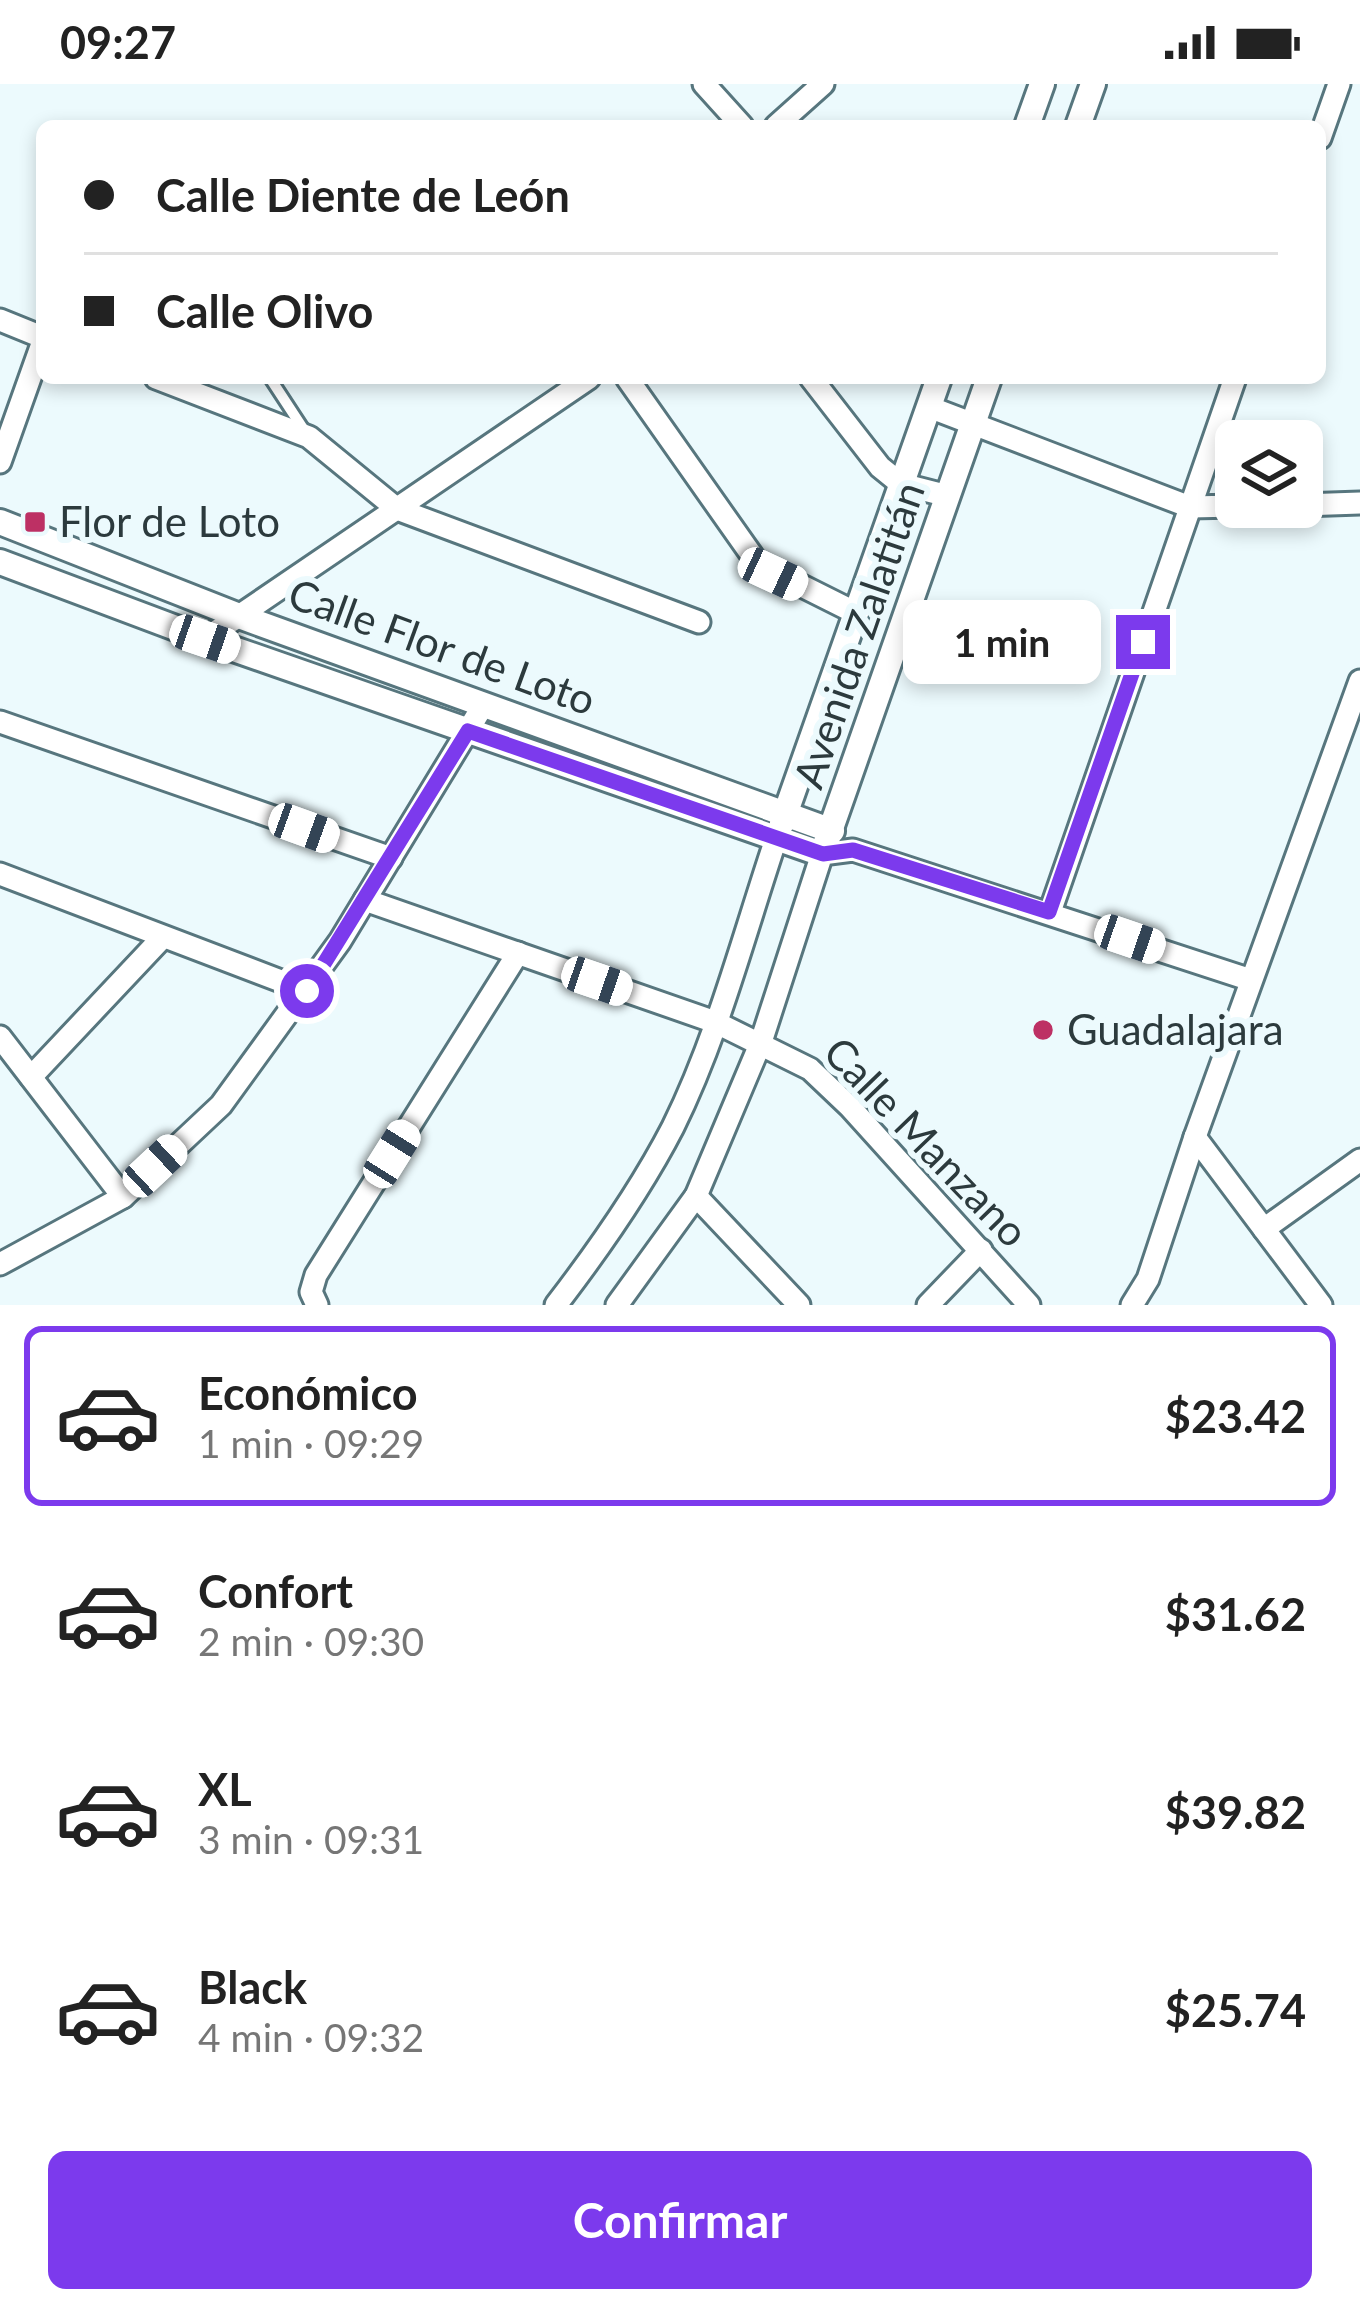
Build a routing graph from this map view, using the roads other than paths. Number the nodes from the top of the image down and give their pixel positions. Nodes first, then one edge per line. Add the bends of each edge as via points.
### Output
1 (704, 84) edge
2 (823, 84) edge
3 (1042, 84) edge
4 (1093, 84) edge
5 (1339, 84) edge
6 (737, 120) edge
7 (783, 120) edge
8 (1029, 120) edge
9 (1080, 120) edge
10 (1326, 121) edge
11 (0, 320) edge
12 (36, 337) edge
13 (36, 357) edge
14 (172, 384) edge
15 (274, 384) edge
16 (580, 384) edge
17 (631, 384) edge
18 (815, 384) edge
19 (937, 384) edge
20 (987, 384) edge
21 (1233, 384) edge
22 (928, 407) junction
23 (973, 424) junction
24 (309, 437) junction
25 (0, 462) edge
26 (901, 484) junction
27 (948, 496) junction
28 (1360, 503) edge
29 (1323, 504) edge
30 (1215, 506) edge
31 (1190, 507) junction
32 (397, 509) junction
33 (0, 522) edge
34 (0, 562) edge
35 (856, 613) junction
36 (239, 616) junction
37 (699, 622) dead end
38 (205, 639) junction
39 (1359, 687) edge
40 (484, 704) junction
41 (0, 722) edge
42 (468, 731) junction
43 (785, 812) junction
44 (776, 839) junction
45 (827, 843) junction
46 (391, 858) junction
47 (0, 874) edge
48 (365, 900) junction
49 (1049, 912) junction
50 (161, 938) junction
51 (518, 953) junction
52 (1251, 980) junction
53 (307, 991) junction
54 (715, 1022) junction
55 (0, 1037) edge
56 (761, 1042) junction
57 (31, 1077) junction
58 (1195, 1138) junction
59 (1360, 1160) edge
60 (696, 1196) junction
61 (123, 1197) junction
62 (1264, 1229) junction
63 (981, 1250) junction
64 (0, 1264) edge
65 (314, 1298) edge
66 (558, 1304) edge
67 (617, 1305) edge
68 (800, 1305) edge
69 (928, 1305) edge
70 (1029, 1305) edge
71 (1132, 1305) edge
72 (1321, 1305) edge

1 - 6 street
2 - 7 street
3 - 8 street
4 - 9 street
5 - 10 street
11 - 12 street
13 - 25 street
14 - 24 street
15 - 24 lane
16 - 32 street
17 - 35 street via 758,564
18 - 26 street via 864,452
19 - 22 street, Avenida Zalatitán
20 - 23 street, Avenida Zalatitán
21 - 31 street
22 - 23 street
22 - 26 street, Avenida Zalatitán
23 - 27 street, Avenida Zalatitán
23 - 31 street
24 - 32 street
26 - 27 street
26 - 35 street, Avenida Zalatitán
27 - 45 street, Avenida Zalatitán
28 - 29 street
30 - 31 street
31 - 49 street
32 - 36 street
32 - 37 street
33 - 36 street, Calle Flor de Loto
34 - 38 street, Calle Flor de Loto
35 - 43 street, Avenida Zalatitán
36 - 38 street
36 - 40 street, Calle Flor de Loto
38 - 42 street, Calle Flor de Loto
39 - 52 street
40 - 42 street
40 - 43 street, Calle Flor de Loto
41 - 46 street
42 - 44 street, Calle Flor de Loto
42 - 46 street
43 - 44 street, Avenida Zalatitán
43 - 45 street, Calle Flor de Loto
44 - 45 street, Calle Flor de Loto
44 - 54 street, Avenida Zalatitán
45 - 49 street, Calle Flor de Loto
45 - 56 street, Avenida Zalatitán
46 - 48 street
47 - 50 street
48 - 51 street
48 - 53 street
49 - 52 street, Calle Flor de Loto
50 - 53 street
50 - 57 street
51 - 54 street, Calle Manzano
51 - 65 street via 316,1275
52 - 58 street
53 - 61 street via 221,1105
54 - 56 street, Calle Manzano
54 - 66 street, Avenida Zalatitán via 674,1124
55 - 57 street
56 - 60 street, Avenida Zalatitán
56 - 63 street, Calle Manzano via 824,1081
57 - 61 street
58 - 62 street
58 - 71 street
59 - 62 street
60 - 67 street, Avenida Zalatitán
60 - 68 street
61 - 64 street
62 - 72 street
63 - 69 street
63 - 70 street, Calle Manzano

